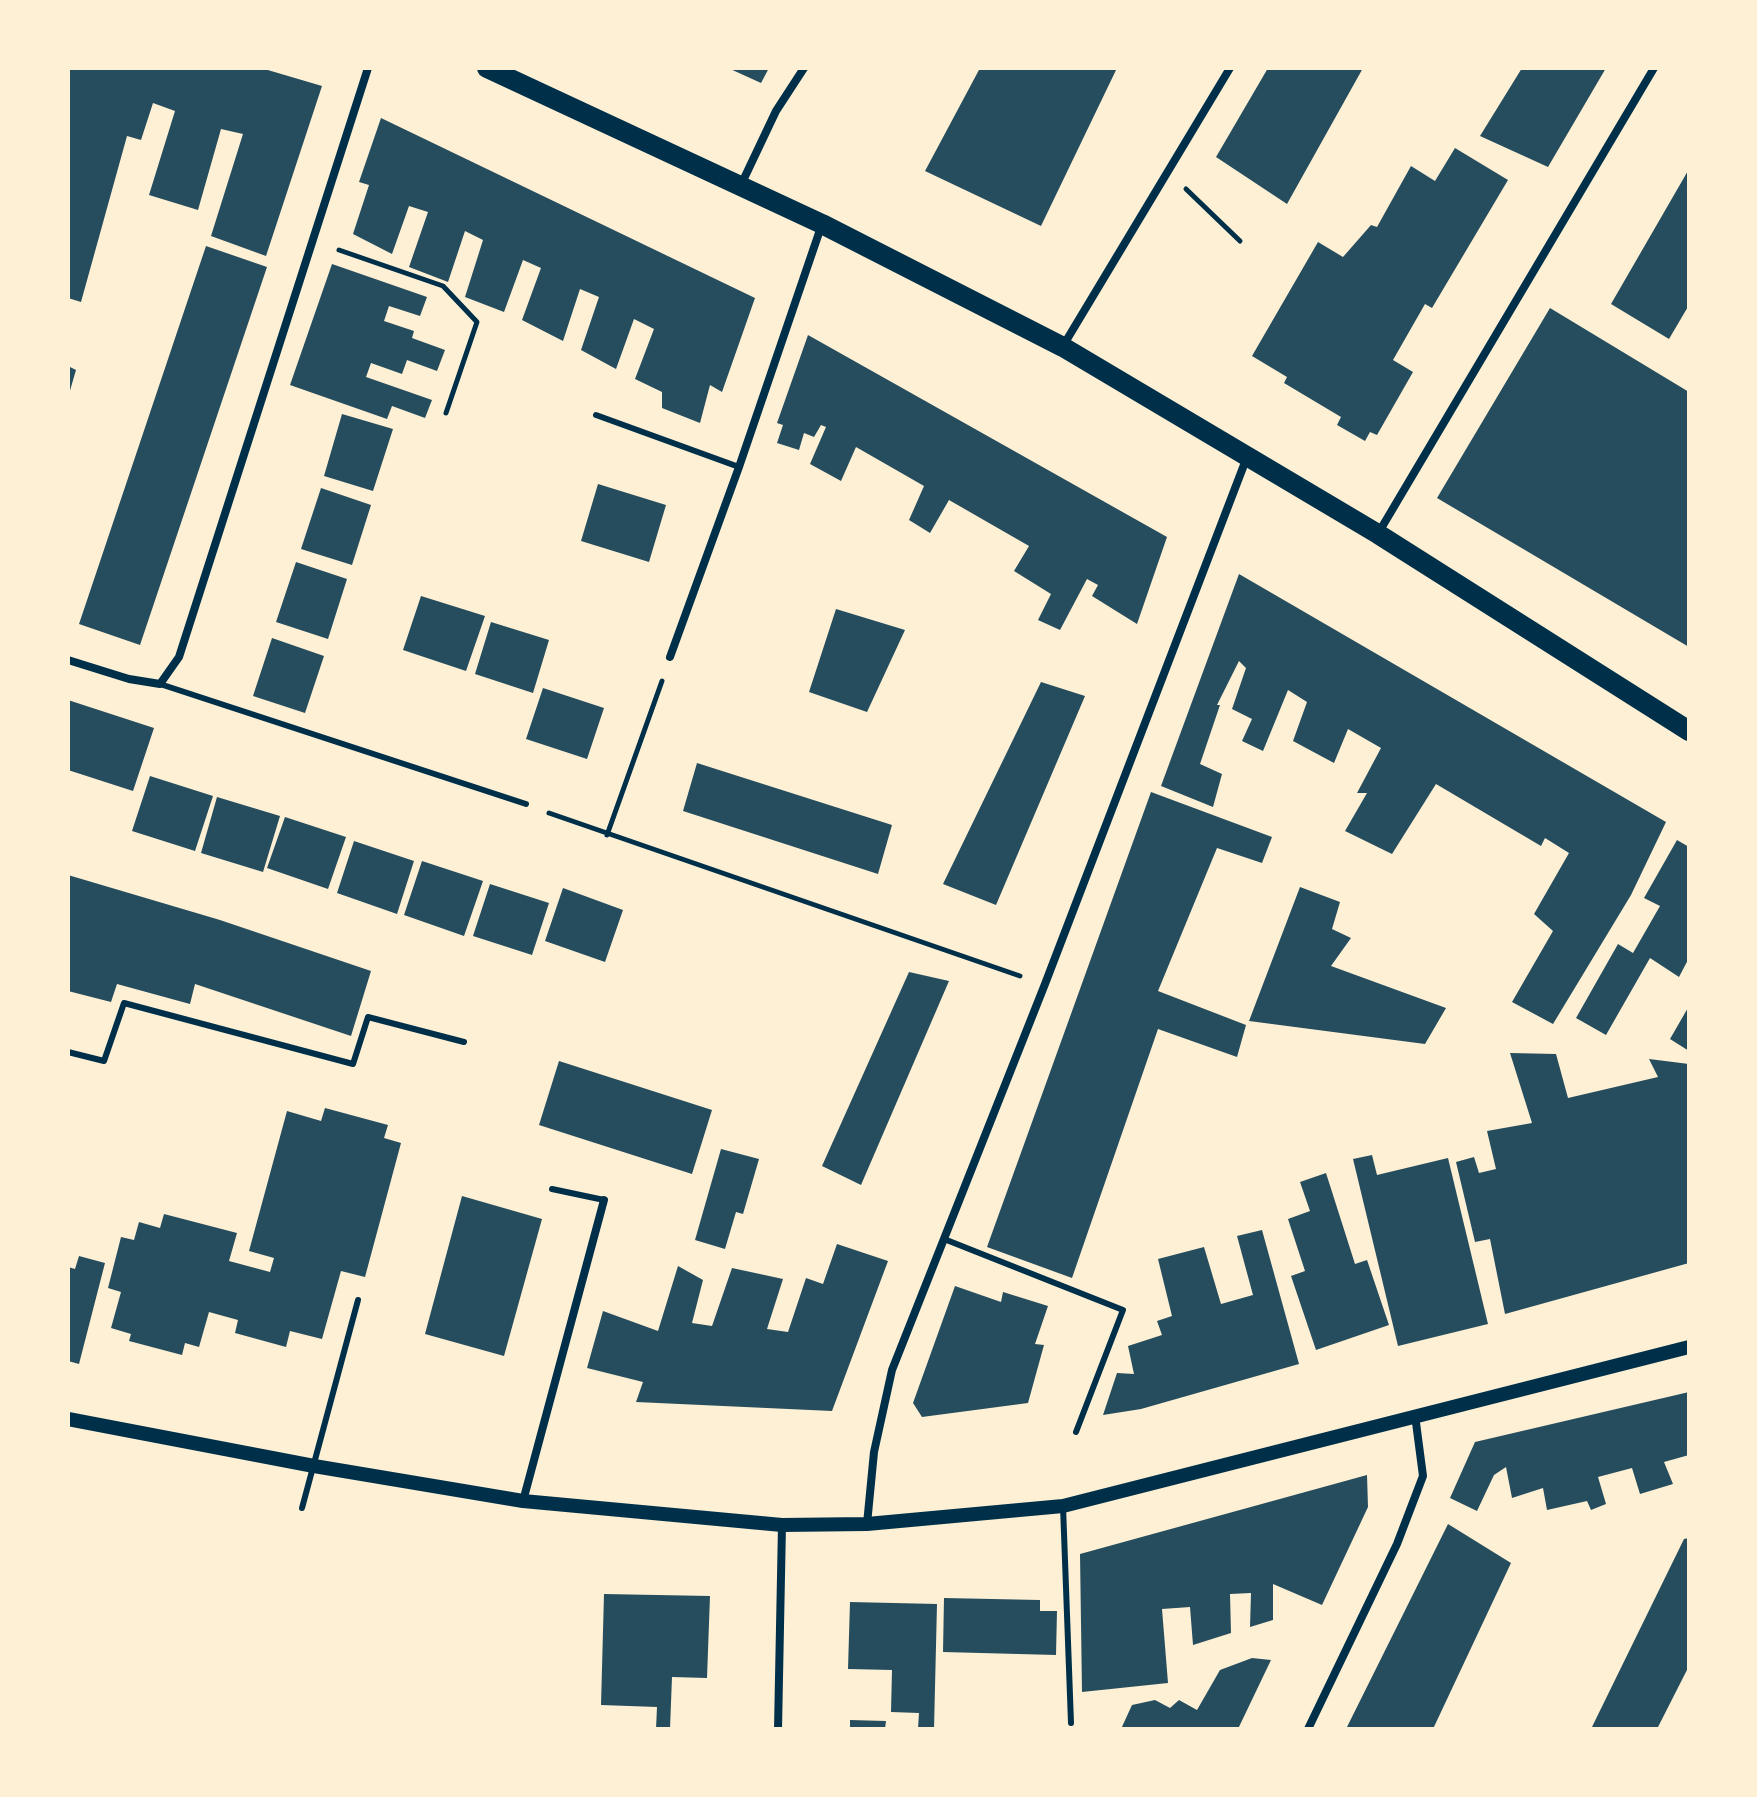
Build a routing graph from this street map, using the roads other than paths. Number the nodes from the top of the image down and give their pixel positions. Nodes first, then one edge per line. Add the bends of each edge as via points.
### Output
1 (368, 68) edge
2 (487, 68) edge
3 (804, 68) edge
4 (1230, 68) edge
5 (1654, 68) edge
6 (740, 187) junction
7 (822, 224) junction
8 (1063, 347) junction
9 (596, 415) dead end
10 (1248, 456) junction
11 (739, 467) junction
12 (1378, 534) junction
13 (670, 657) road end
14 (68, 660) edge
15 (160, 684) junction
16 (1688, 727) edge
17 (526, 804) road end
18 (464, 1042) dead end
19 (68, 1052) edge
20 (552, 1189) dead end
21 (604, 1200) joint
22 (944, 1239) junction
23 (358, 1300) dead end
24 (1689, 1347) edge
25 (1415, 1415) junction
26 (68, 1419) edge
27 (1076, 1432) dead end
28 (314, 1466) junction
29 (523, 1501) junction
30 (1063, 1506) junction
31 (302, 1508) dead end
32 (867, 1524) junction
33 (782, 1525) junction
34 (1071, 1723) dead end
35 (778, 1729) edge
36 (1308, 1729) edge

1 - 15 street via 179,657
2 - 6 main road
3 - 6 street via 776,111
4 - 8 street
5 - 12 street
6 - 7 main road
7 - 8 main road
7 - 11 street
8 - 10 main road
9 - 11 lane
10 - 12 main road
10 - 22 street
11 - 13 street
12 - 16 main road
14 - 15 street
15 - 17 lane
18 - 19 lane via 368,1017 353,1064 124,1003 104,1061
20 - 21 lane
21 - 29 street
22 - 27 lane via 1123,1310
22 - 32 street via 892,1370 874,1452
23 - 28 lane
24 - 25 street
25 - 30 street
25 - 36 street via 1423,1476 1397,1544
26 - 28 street
28 - 29 street
28 - 31 lane
29 - 33 street
30 - 32 street
30 - 34 lane
32 - 33 street
33 - 35 street

